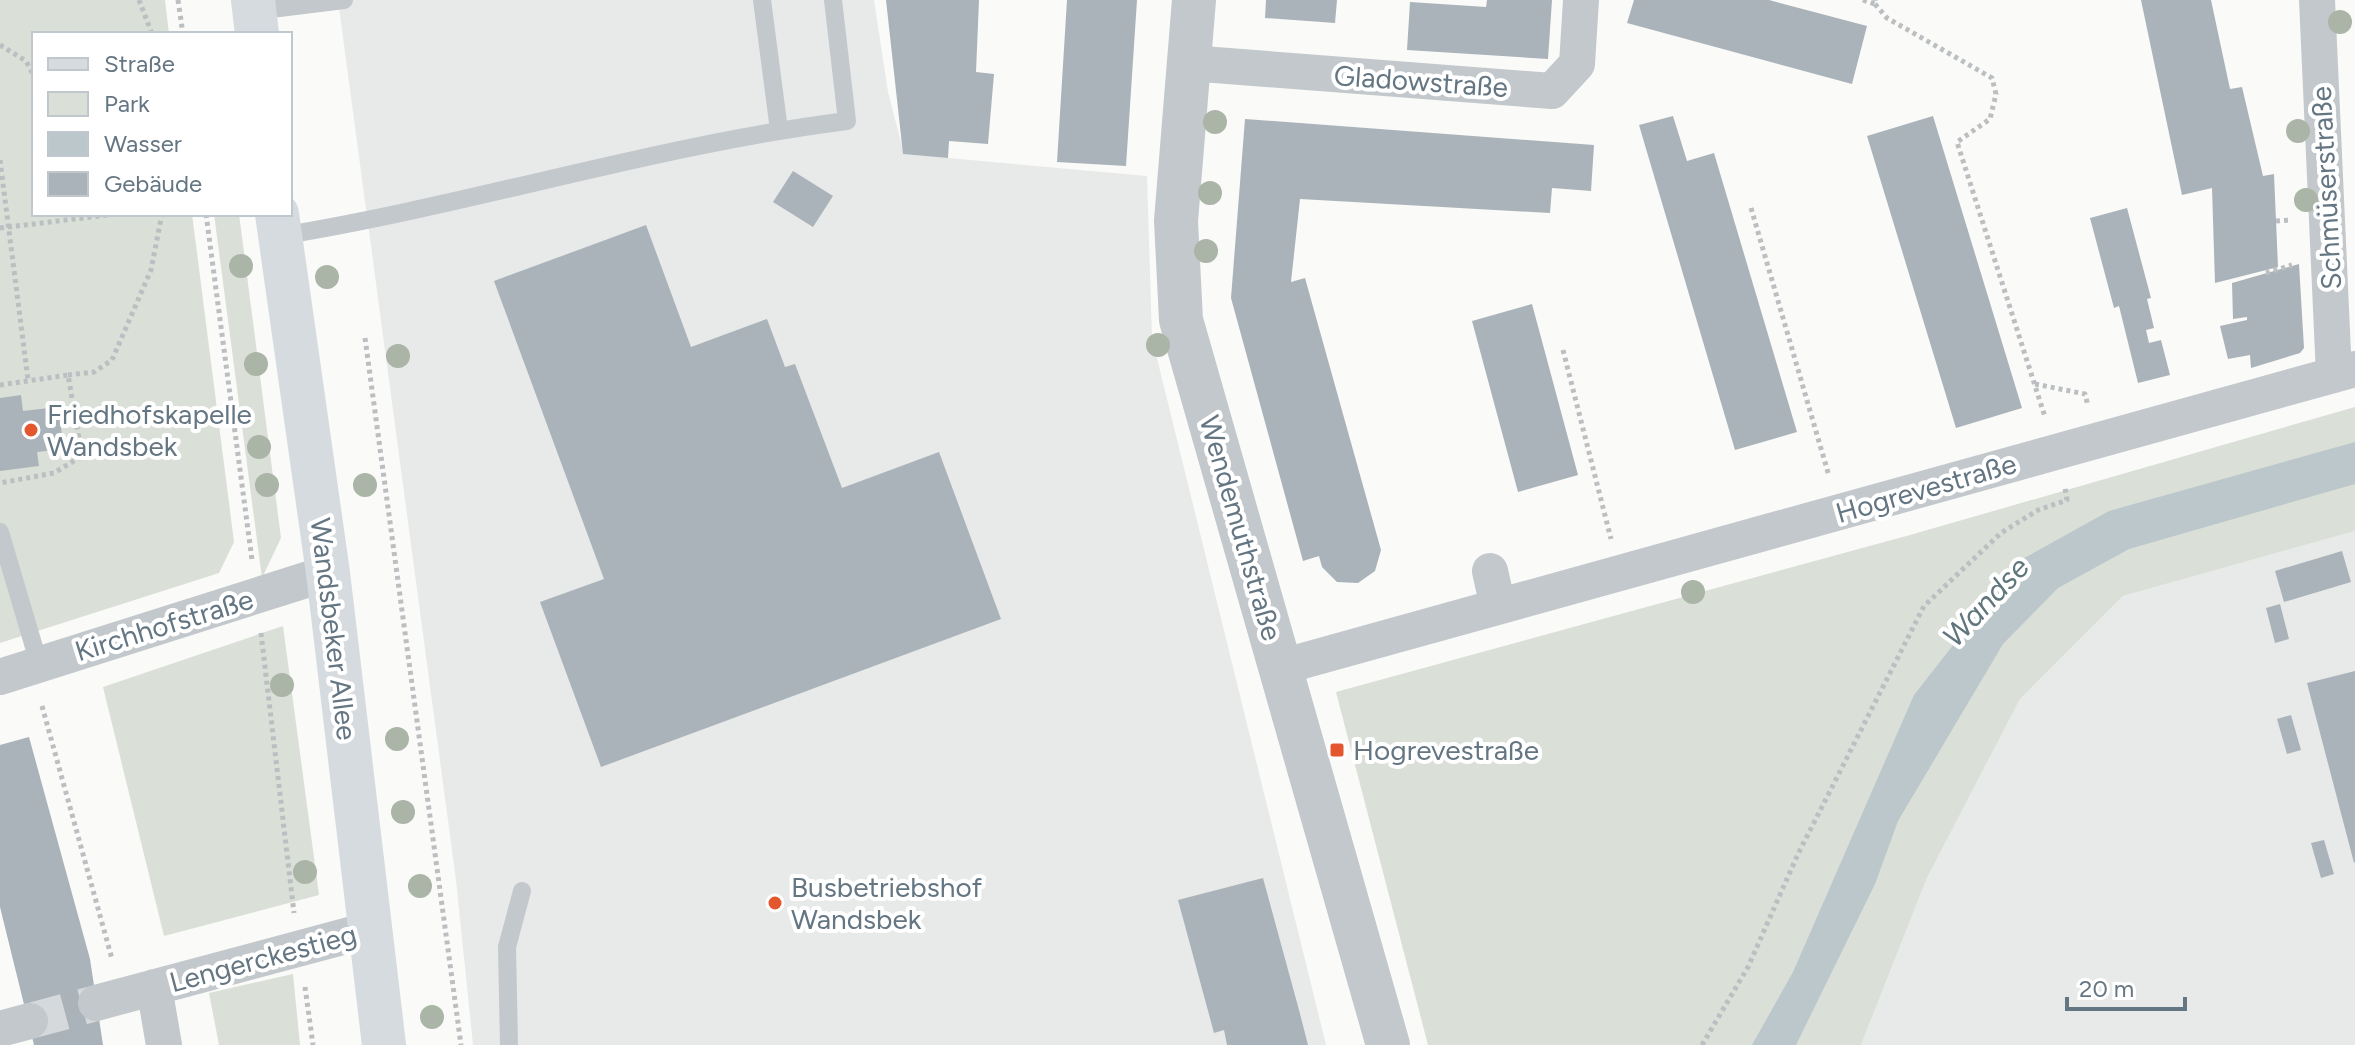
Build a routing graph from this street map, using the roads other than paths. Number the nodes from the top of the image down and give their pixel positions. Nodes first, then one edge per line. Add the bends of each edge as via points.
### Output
1 (344, 0) edge
2 (762, 0) edge
3 (833, 0) edge
4 (1194, 0) edge
5 (1581, 0) edge
6 (2317, 0) edge
7 (255, 15) edge
8 (1189, 63) junction
9 (779, 130) junction
10 (279, 225) edge
11 (2344, 372) edge
12 (0, 532) edge
13 (1490, 571) dead end
14 (328, 573) junction
15 (1498, 607) junction
16 (39, 664) junction
17 (1281, 667) junction
18 (0, 677) edge
19 (522, 891) dead end
20 (372, 929) junction
21 (164, 1045) edge
22 (384, 1045) edge
23 (509, 1045) edge
24 (1388, 1045) edge

1 - 7 lane
2 - 9 lane
3 - 9 lane via 847,121
4 - 8 street, Wendemuthstraße
5 - 8 street, Gladowstraße via 1577,64 1552,91
6 - 11 street, Schmüserstraße
8 - 17 street, Wendemuthstraße via 1176,221 1181,320
9 - 10 lane via 368,222
10 - 14 main road, Wandsbeker Allee
11 - 15 street, Hogrevestraße
12 - 16 lane
13 - 15 street
14 - 16 street, Kirchhofstraße
14 - 20 main road, Wandsbeker Allee
15 - 17 street, Hogrevestraße
16 - 18 street, Kirchhofstraße
17 - 24 street, Wendemuthstraße
19 - 23 lane via 507,947
20 - 21 street, Lengerckestieg via 124,995
20 - 22 main road, Wandsbeker Allee

